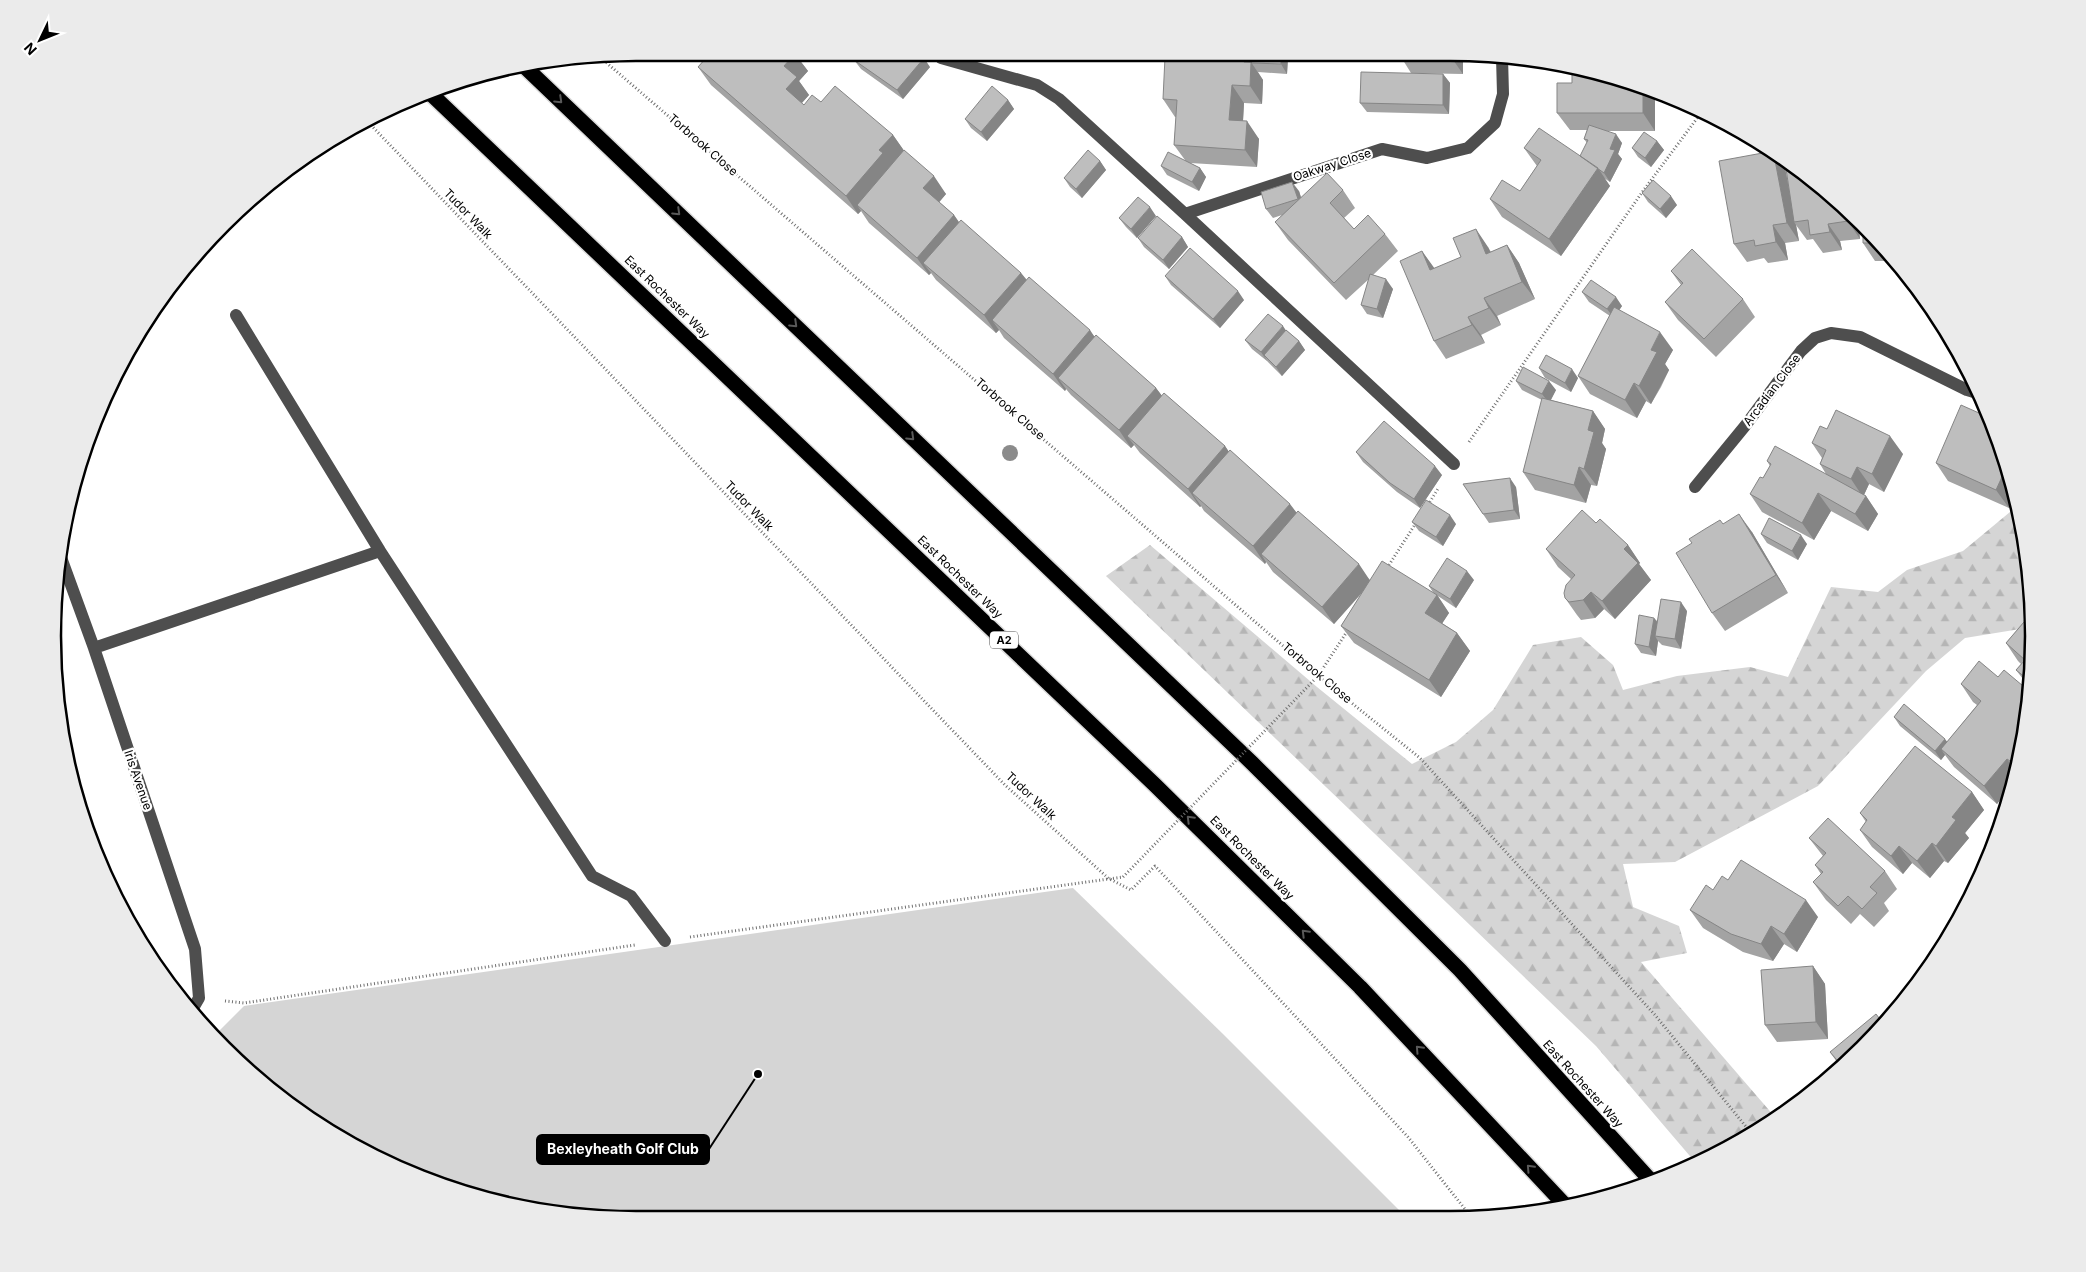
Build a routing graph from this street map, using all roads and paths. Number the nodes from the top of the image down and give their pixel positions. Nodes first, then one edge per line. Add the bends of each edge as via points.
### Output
1 (952, 61) edge
2 (606, 62) edge
3 (1502, 64) edge
4 (529, 71) edge
5 (435, 98) edge
6 (1697, 118) edge
7 (372, 126) edge
8 (1186, 214) junction
9 (236, 315) dead end
10 (1969, 391) edge
11 (1454, 464) junction
12 (1695, 487) dead end
13 (1423, 513) edge
14 (1417, 521) edge
15 (380, 551) junction
16 (65, 569) edge
17 (1386, 570) edge
18 (1350, 627) edge
19 (94, 648) junction
20 (1318, 676) junction
21 (1108, 878) junction
22 (665, 941) dead end
23 (196, 1005) edge
24 (1747, 1128) edge
25 (1646, 1176) edge
26 (1560, 1200) edge
27 (1466, 1211) edge

1 - 8 street via 1037,85
2 - 20 path, Torbrook Close
3 - 8 street, Oakway Close via 1503,94 1495,123 1468,148 1427,158 1382,149
4 -> 25 highway, East Rochester Way via 1252,763 1460,970
26 -> 5 highway, East Rochester Way / A2 via 1360,986 1155,785
6 - 11 path via 1643,190
7 - 21 path, Tudor Walk via 1005,785
8 - 11 street
9 - 15 street
10 - 12 street, Arcadian Close via 1860,337 1831,333 1816,338 1801,351
11 - 13 path
14 - 17 path
15 - 19 street
15 - 22 street via 592,876 631,896
16 - 19 street, Iris Avenue
18 - 20 path
19 - 23 street, Iris Avenue via 195,950 200,998
20 - 21 path, bridge via 1123,877
20 - 24 path, Torbrook Close via 1420,758 1655,1014
21 - 27 path, Tudor Walk via 1131,890 1156,866 1408,1137

